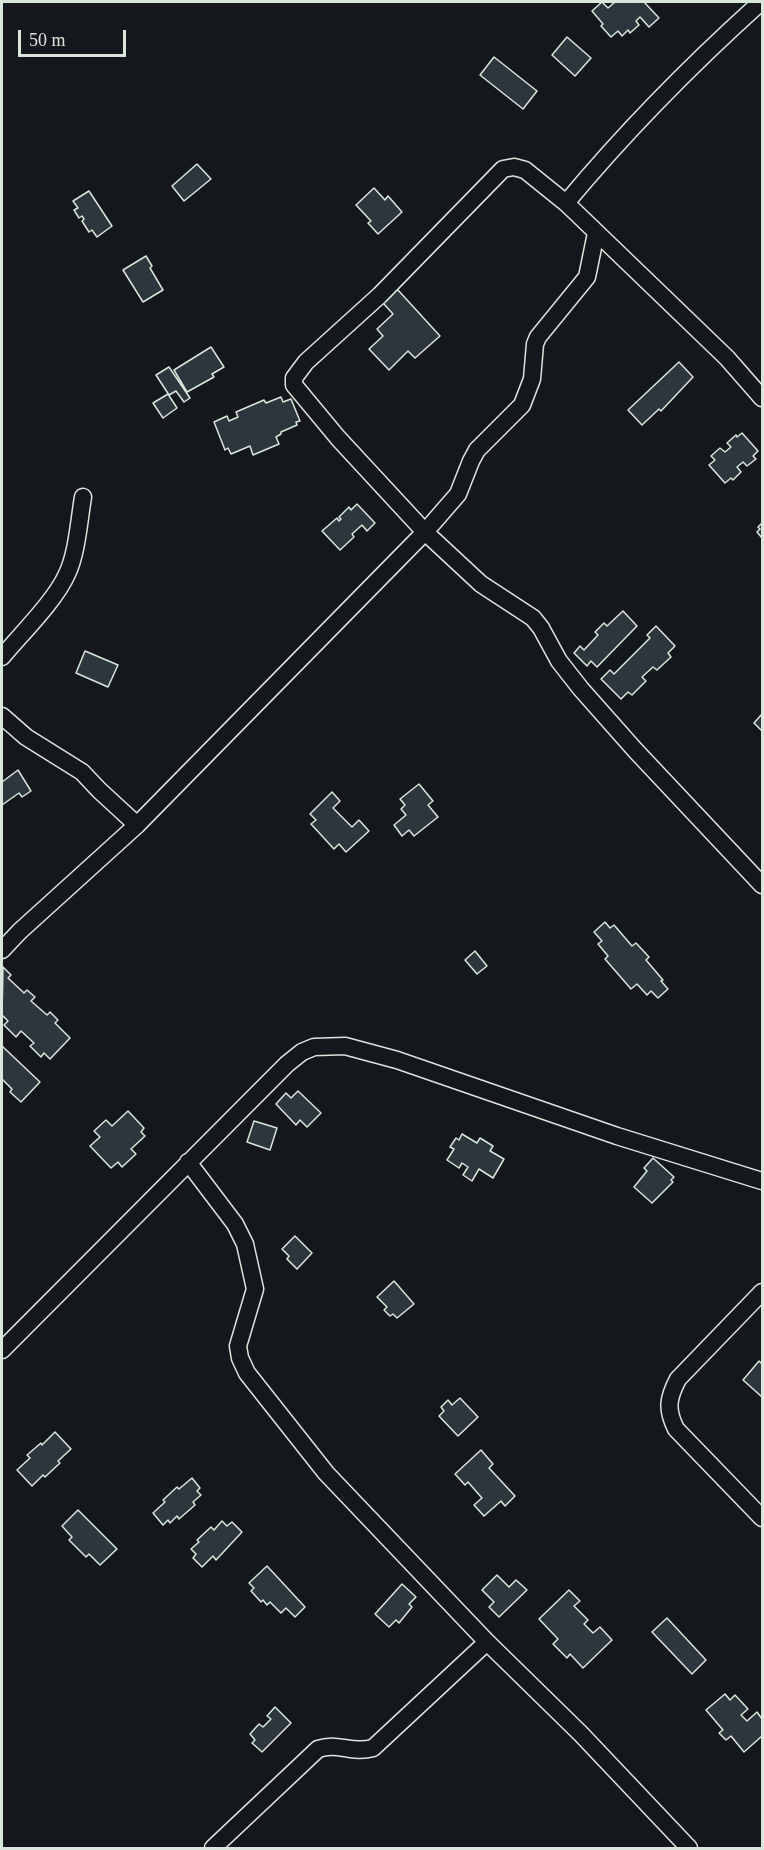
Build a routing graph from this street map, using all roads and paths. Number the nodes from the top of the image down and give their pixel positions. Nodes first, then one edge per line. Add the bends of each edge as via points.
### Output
1 (762, 2) edge
2 (566, 202) junction
3 (596, 233) junction
4 (762, 398) edge
5 (83, 497) dead end
6 (425, 532) junction
7 (2, 657) edge
8 (2, 716) edge
9 (137, 825) junction
10 (762, 885) edge
11 (2, 950) edge
12 (188, 1162) junction
13 (762, 1181) edge
14 (762, 1292) edge
15 (2, 1350) edge
16 (762, 1518) edge
17 (487, 1642) junction
18 (213, 1848) edge
19 (689, 1848) edge

1 - 2 street via 678,80
2 - 3 street
2 - 6 street via 525,170 503,169 294,378 299,392
3 - 4 street via 727,358
3 - 6 street via 587,277 538,337 529,391 522,405 477,450 458,494
5 - 7 street via 68,573
6 - 9 street
6 - 10 street via 481,584 533,618 581,689
8 - 9 street via 26,737 82,772
9 - 11 street
12 - 13 street via 302,1052 314,1047 345,1046
12 - 15 street
12 - 17 street via 236,1224 245,1244 255,1289 238,1346 247,1373 326,1473
14 - 16 street via 678,1379 669,1405 676,1429
17 - 18 street via 373,1748 318,1749
17 - 19 street

